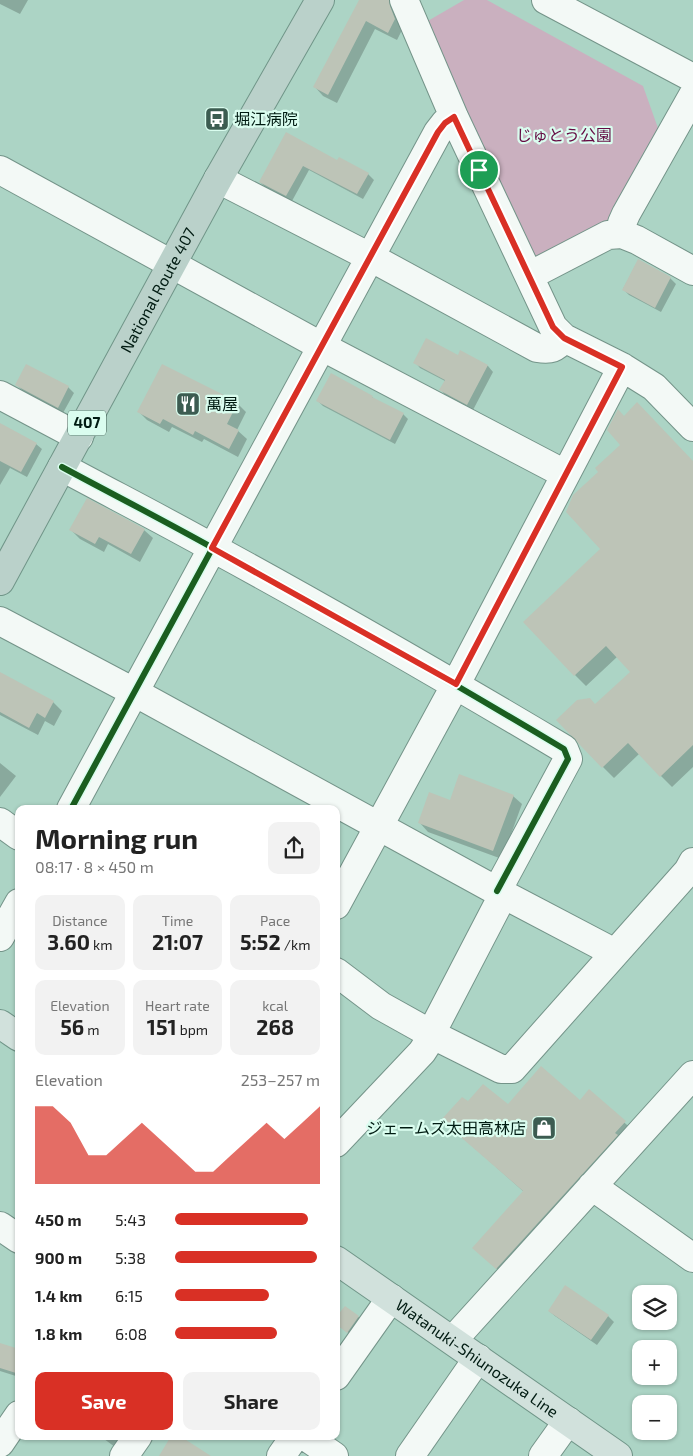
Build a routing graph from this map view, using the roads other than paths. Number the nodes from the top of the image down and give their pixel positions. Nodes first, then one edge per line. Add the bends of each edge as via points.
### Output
1 (320, 0) edge
2 (404, 0) edge
3 (546, 0) edge
4 (693, 78) edge
5 (693, 96) edge
6 (454, 117) junction
7 (0, 170) edge
8 (218, 179) junction
9 (622, 234) junction
10 (370, 257) junction
11 (172, 264) junction
12 (693, 271) edge
13 (529, 276) junction
14 (564, 338) junction
15 (322, 346) junction
16 (622, 367) junction
17 (0, 395) edge
18 (693, 427) edge
19 (79, 437) junction
20 (62, 467) junction
21 (565, 474) junction
22 (212, 548) junction
23 (0, 581) edge
24 (0, 621) edge
25 (456, 684) junction
26 (134, 692) junction
27 (73, 805) edge
28 (0, 822) edge
29 (379, 826) junction
30 (15, 833) edge
31 (691, 869) edge
32 (500, 893) junction
33 (340, 898) edge
34 (15, 910) edge
35 (0, 937) edge
36 (615, 953) junction
37 (340, 975) edge
38 (0, 1024) edge
39 (15, 1034) edge
40 (433, 1035) junction
41 (693, 1075) edge
42 (340, 1139) edge
43 (592, 1186) junction
44 (0, 1226) edge
45 (15, 1236) edge
46 (693, 1258) edge
47 (340, 1263) edge
48 (391, 1298) junction
49 (453, 1340) junction
50 (478, 1358) junction
51 (340, 1370) edge
52 (15, 1421) edge
53 (568, 1421) junction
54 (135, 1440) edge
55 (292, 1440) edge
56 (311, 1440) edge
57 (0, 1443) edge
58 (124, 1456) edge
59 (281, 1456) edge
60 (334, 1456) edge
61 (410, 1456) edge
62 (543, 1456) edge
63 (618, 1456) edge

1 - 8 highway, National Route 407 / 407
2 - 6 street
3 - 4 street
5 - 9 street via 626,214
6 - 10 street via 438,132
6 - 13 street
7 - 11 street
8 - 10 street
8 - 11 highway, National Route 407 / 407
9 - 12 street
9 - 13 street via 608,236
10 - 14 street via 537,348 558,346
10 - 15 street
11 - 15 street
11 - 19 highway, National Route 407 / 407
13 - 14 street via 553,327
14 - 16 street
15 - 21 street
15 - 22 street
16 - 18 street via 654,386
16 - 21 street
17 - 19 street
19 - 20 highway, National Route 407 / 407
20 - 22 street
20 - 23 highway, National Route 407 / 407
21 - 25 street
22 - 25 street
22 - 26 street
24 - 26 street
25 - 29 street
25 - 32 street via 564,749 568,759
26 - 27 street
26 - 29 street
28 - 30 street
29 - 32 street
29 - 33 street
31 - 36 street
32 - 36 street
32 - 40 street
34 - 35 street
36 - 40 street via 512,1068 501,1069
37 - 40 street via 381,1006
38 - 39 main road
40 - 42 street via 422,1052
41 - 43 street
43 - 46 street
43 - 49 street
44 - 45 street
47 - 48 main road, Watanuki-Shiunozuka Line
48 - 49 main road, Watanuki-Shiunozuka Line
48 - 51 street
49 - 50 main road, Watanuki-Shiunozuka Line
50 - 53 main road, Watanuki-Shiunozuka Line
50 - 61 street
52 - 57 street
53 - 62 street
53 - 63 main road, Watanuki-Shiunozuka Line
54 - 58 street
55 - 59 street
56 - 60 street

